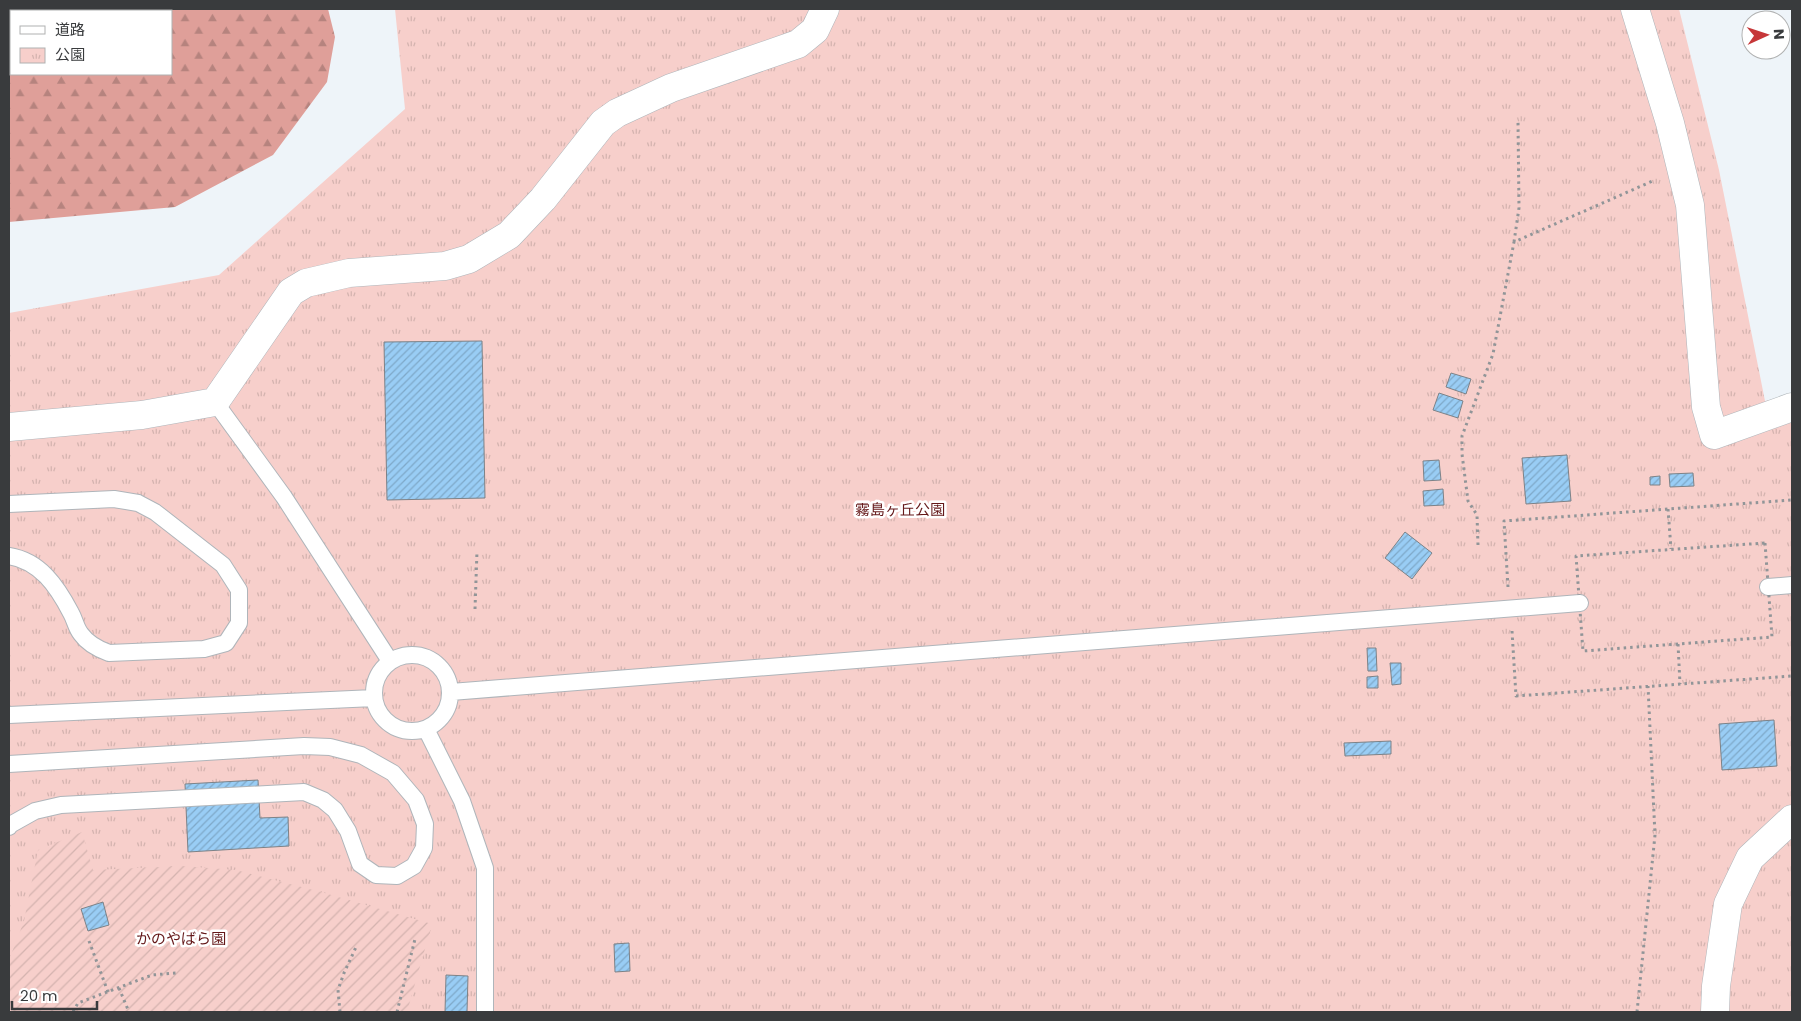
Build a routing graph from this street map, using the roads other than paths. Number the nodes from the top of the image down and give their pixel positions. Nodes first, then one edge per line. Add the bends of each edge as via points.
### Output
1 (825, 9) edge
2 (1635, 9) edge
3 (215, 402) junction
4 (1792, 407) edge
5 (9, 427) edge
6 (9, 504) edge
7 (9, 556) edge
8 (1792, 585) edge
9 (1768, 587) road end
10 (1580, 604) road end
11 (390, 661) junction
12 (451, 692) junction
13 (374, 698) junction
14 (9, 715) edge
15 (426, 729) junction
16 (9, 764) edge
17 (1792, 819) edge
18 (9, 827) edge
19 (484, 1012) edge
20 (1715, 1012) edge

1 - 3 street via 814,30 798,44 671,88 617,113 603,123 543,199 509,235 469,259 444,266 349,273 306,283 291,292
2 - 4 street via 1670,123 1690,205 1706,407 1714,435
3 - 5 street via 142,415
3 - 11 lane via 284,498
6 - 7 lane via 114,499 138,503 155,512 223,565 239,590 238,623 226,643 204,649 109,653 95,648 80,634 59,591 39,568 22,558
8 - 9 lane
10 - 12 lane
11 - 12 lane via 404,655 420,655 436,662 447,675
11 - 13 lane via 380,673
12 - 15 lane via 448,708
13 - 14 lane
13 - 15 lane via 381,714 393,726 409,731
15 - 19 lane via 462,801 484,868
16 - 18 lane via 304,746 330,748 361,755 393,773 416,800 424,824 424,848 414,866 397,876 376,875 360,864 348,832 335,810 323,800 304,792 61,805 34,811
17 - 20 street via 1750,858 1728,904

